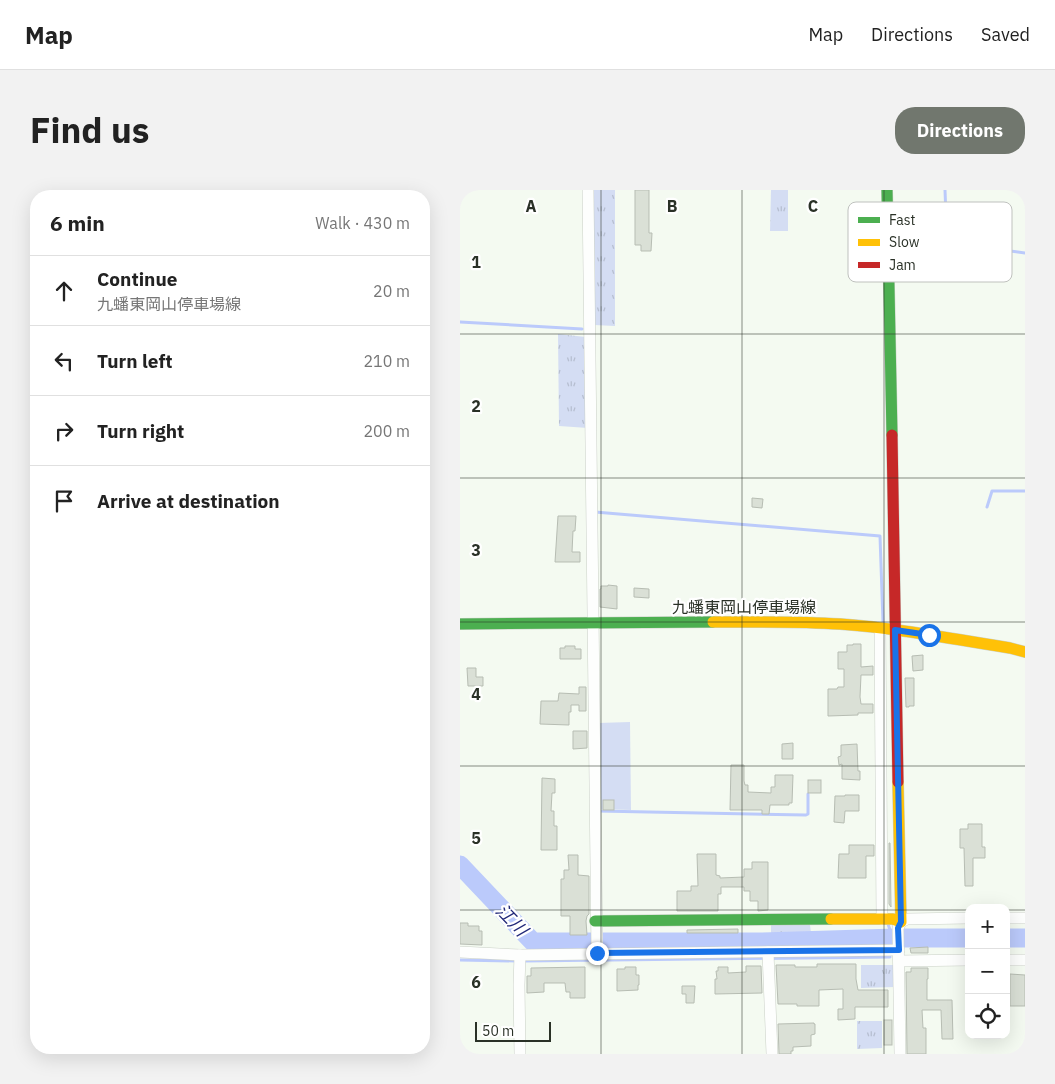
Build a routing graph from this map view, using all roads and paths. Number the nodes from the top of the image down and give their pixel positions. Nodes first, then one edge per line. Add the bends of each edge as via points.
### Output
1 (588, 190) edge
2 (890, 282) edge
3 (593, 623) junction
4 (460, 624) edge
5 (880, 629) junction
6 (895, 630) junction
7 (1025, 652) edge
8 (965, 918) edge
9 (1010, 918) edge
10 (1025, 918) edge
11 (891, 921) junction
12 (597, 923) junction
13 (460, 952) edge
14 (899, 952) junction
15 (597, 953) junction
16 (768, 956) junction
17 (521, 959) junction
18 (965, 960) edge
19 (1010, 960) edge
20 (1025, 960) edge
21 (520, 1054) edge
22 (772, 1054) edge
23 (900, 1054) edge

1 - 3 street
2 - 6 street
3 - 4 street, 九蟠東岡山停車場線
3 - 5 street, 九蟠東岡山停車場線 via 797,622
3 - 12 street
5 - 6 street, 九蟠東岡山停車場線
5 - 11 street
6 - 7 street, 九蟠東岡山停車場線
6 - 11 street
8 - 11 street
9 - 10 street
11 - 12 street
11 - 14 street
12 - 15 street
13 - 17 street
14 - 16 street
14 - 18 street
14 - 23 street
15 - 16 street
15 - 17 street
16 - 22 street
17 - 21 street
19 - 20 street

